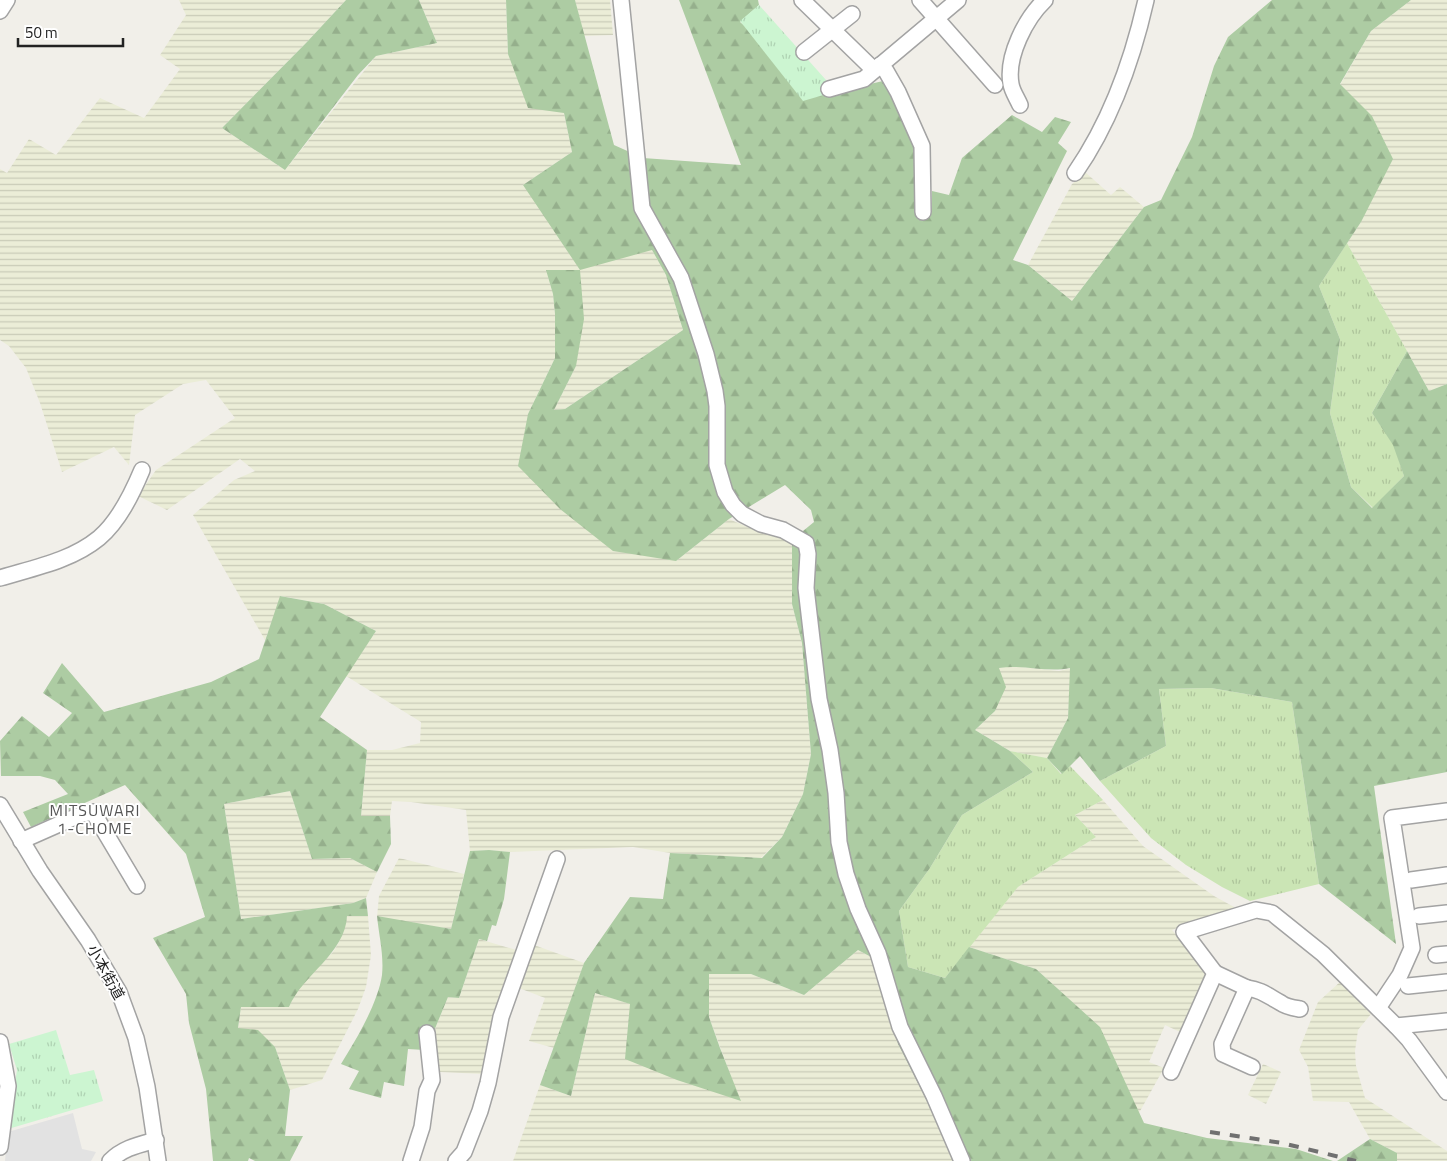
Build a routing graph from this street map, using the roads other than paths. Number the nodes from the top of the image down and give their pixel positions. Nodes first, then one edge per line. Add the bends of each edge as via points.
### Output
1 (7, 0) edge
2 (621, 0) edge
3 (802, 0) edge
4 (920, 0) edge
5 (958, 0) edge
6 (1045, 0) edge
7 (1146, 0) edge
8 (0, 11) edge
9 (852, 14) dead end
10 (936, 19) junction
11 (832, 30) junction
12 (804, 52) dead end
13 (877, 67) junction
14 (995, 85) dead end
15 (829, 89) dead end
16 (1020, 105) dead end
17 (1074, 173) dead end
18 (923, 212) dead end
19 (142, 470) dead end
20 (0, 578) edge
21 (0, 806) edge
22 (1447, 811) edge
23 (21, 840) junction
24 (557, 859) dead end
25 (1447, 876) edge
26 (1411, 880) dead end
27 (137, 886) dead end
28 (1447, 913) edge
29 (1419, 916) dead end
30 (1215, 973) junction
31 (1447, 982) edge
32 (1408, 986) dead end
33 (1247, 988) junction
34 (1378, 1008) junction
35 (1300, 1010) dead end
36 (1447, 1021) edge
37 (1396, 1026) junction
38 (427, 1033) dead end
39 (0, 1042) edge
40 (1252, 1067) dead end
41 (1171, 1072) dead end
42 (1447, 1092) edge
43 (156, 1140) junction
44 (0, 1147) edge
45 (110, 1161) edge
46 (158, 1161) edge
47 (411, 1161) edge
48 (456, 1161) edge
49 (962, 1161) edge

1 - 8 street
2 - 49 street via 642,208 681,278 706,354 716,398 717,466 725,492 742,514 806,543 806,588 819,699 830,750 839,842 846,874 878,953 900,1027
3 - 11 street
4 - 10 street
5 - 10 street
6 - 16 street via 1014,47 1011,85
7 - 17 street via 1124,80 1091,149
9 - 11 street
10 - 13 street
10 - 14 street
11 - 12 street
11 - 13 street
13 - 15 street via 864,78
13 - 18 street via 886,71 898,92 922,146
19 - 20 street via 132,494 99,538 76,553
21 - 23 street, 小本街道
22 - 34 street via 1392,818 1412,948 1400,975
23 - 27 street via 93,812
23 - 43 street, 小本街道 via 119,992 136,1038 148,1086
24 - 48 street via 501,1017 480,1111 464,1152
25 - 26 street
28 - 29 street
30 - 33 street
30 - 34 street via 1184,932 1256,910 1272,913 1323,954
30 - 41 street
31 - 32 street
33 - 35 street
33 - 40 street via 1221,1050 1223,1054
34 - 37 street
36 - 37 street
37 - 42 street
38 - 47 street via 432,1080
39 - 44 street via 8,1086
43 - 45 street via 134,1145
43 - 46 street, 小本街道

